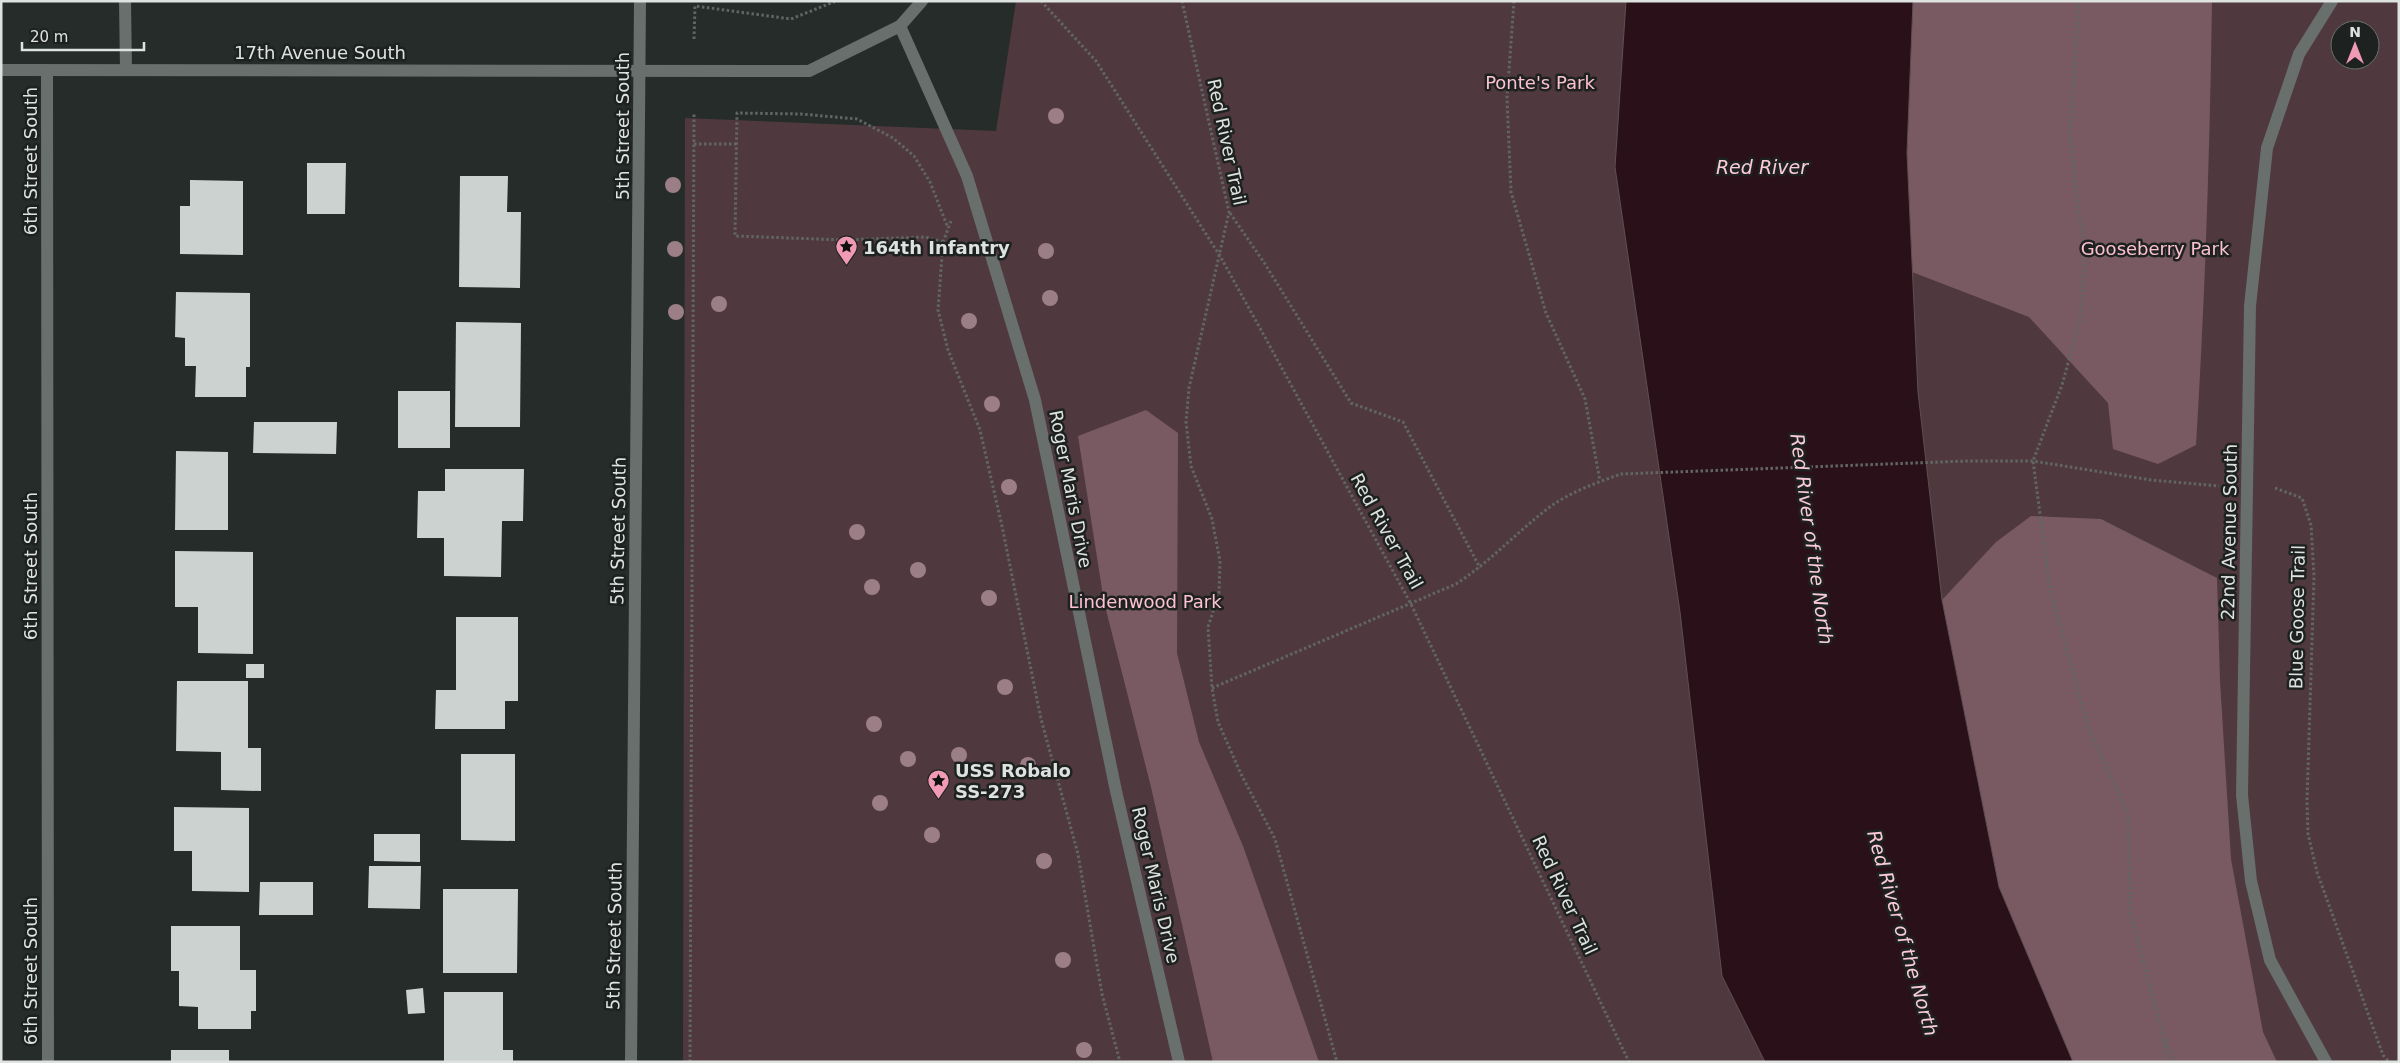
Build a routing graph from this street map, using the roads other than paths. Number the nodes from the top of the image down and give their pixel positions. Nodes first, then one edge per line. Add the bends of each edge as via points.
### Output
1 (125, 1) edge
2 (640, 1) edge
3 (922, 1) edge
4 (2332, 1) edge
5 (900, 26) junction
6 (640, 69) junction
7 (1, 70) edge
8 (48, 70) junction
9 (126, 70) junction
10 (48, 1062) edge
11 (631, 1062) edge
12 (1179, 1062) edge
13 (2326, 1062) edge

1 - 9 street
2 - 6 street, 5th Street South
3 - 5 street
4 - 13 street, 22nd Avenue South via 2299,54 2267,148 2250,306 2242,795 2252,881 2270,960
5 - 6 street, 17th Avenue South via 809,70
5 - 12 street, Roger Maris Drive via 967,176 1035,400 1116,791
6 - 9 street, 17th Avenue South
6 - 11 street, 5th Street South
7 - 8 street, 17th Avenue South
8 - 9 street, 17th Avenue South
8 - 10 street, 6th Street South

